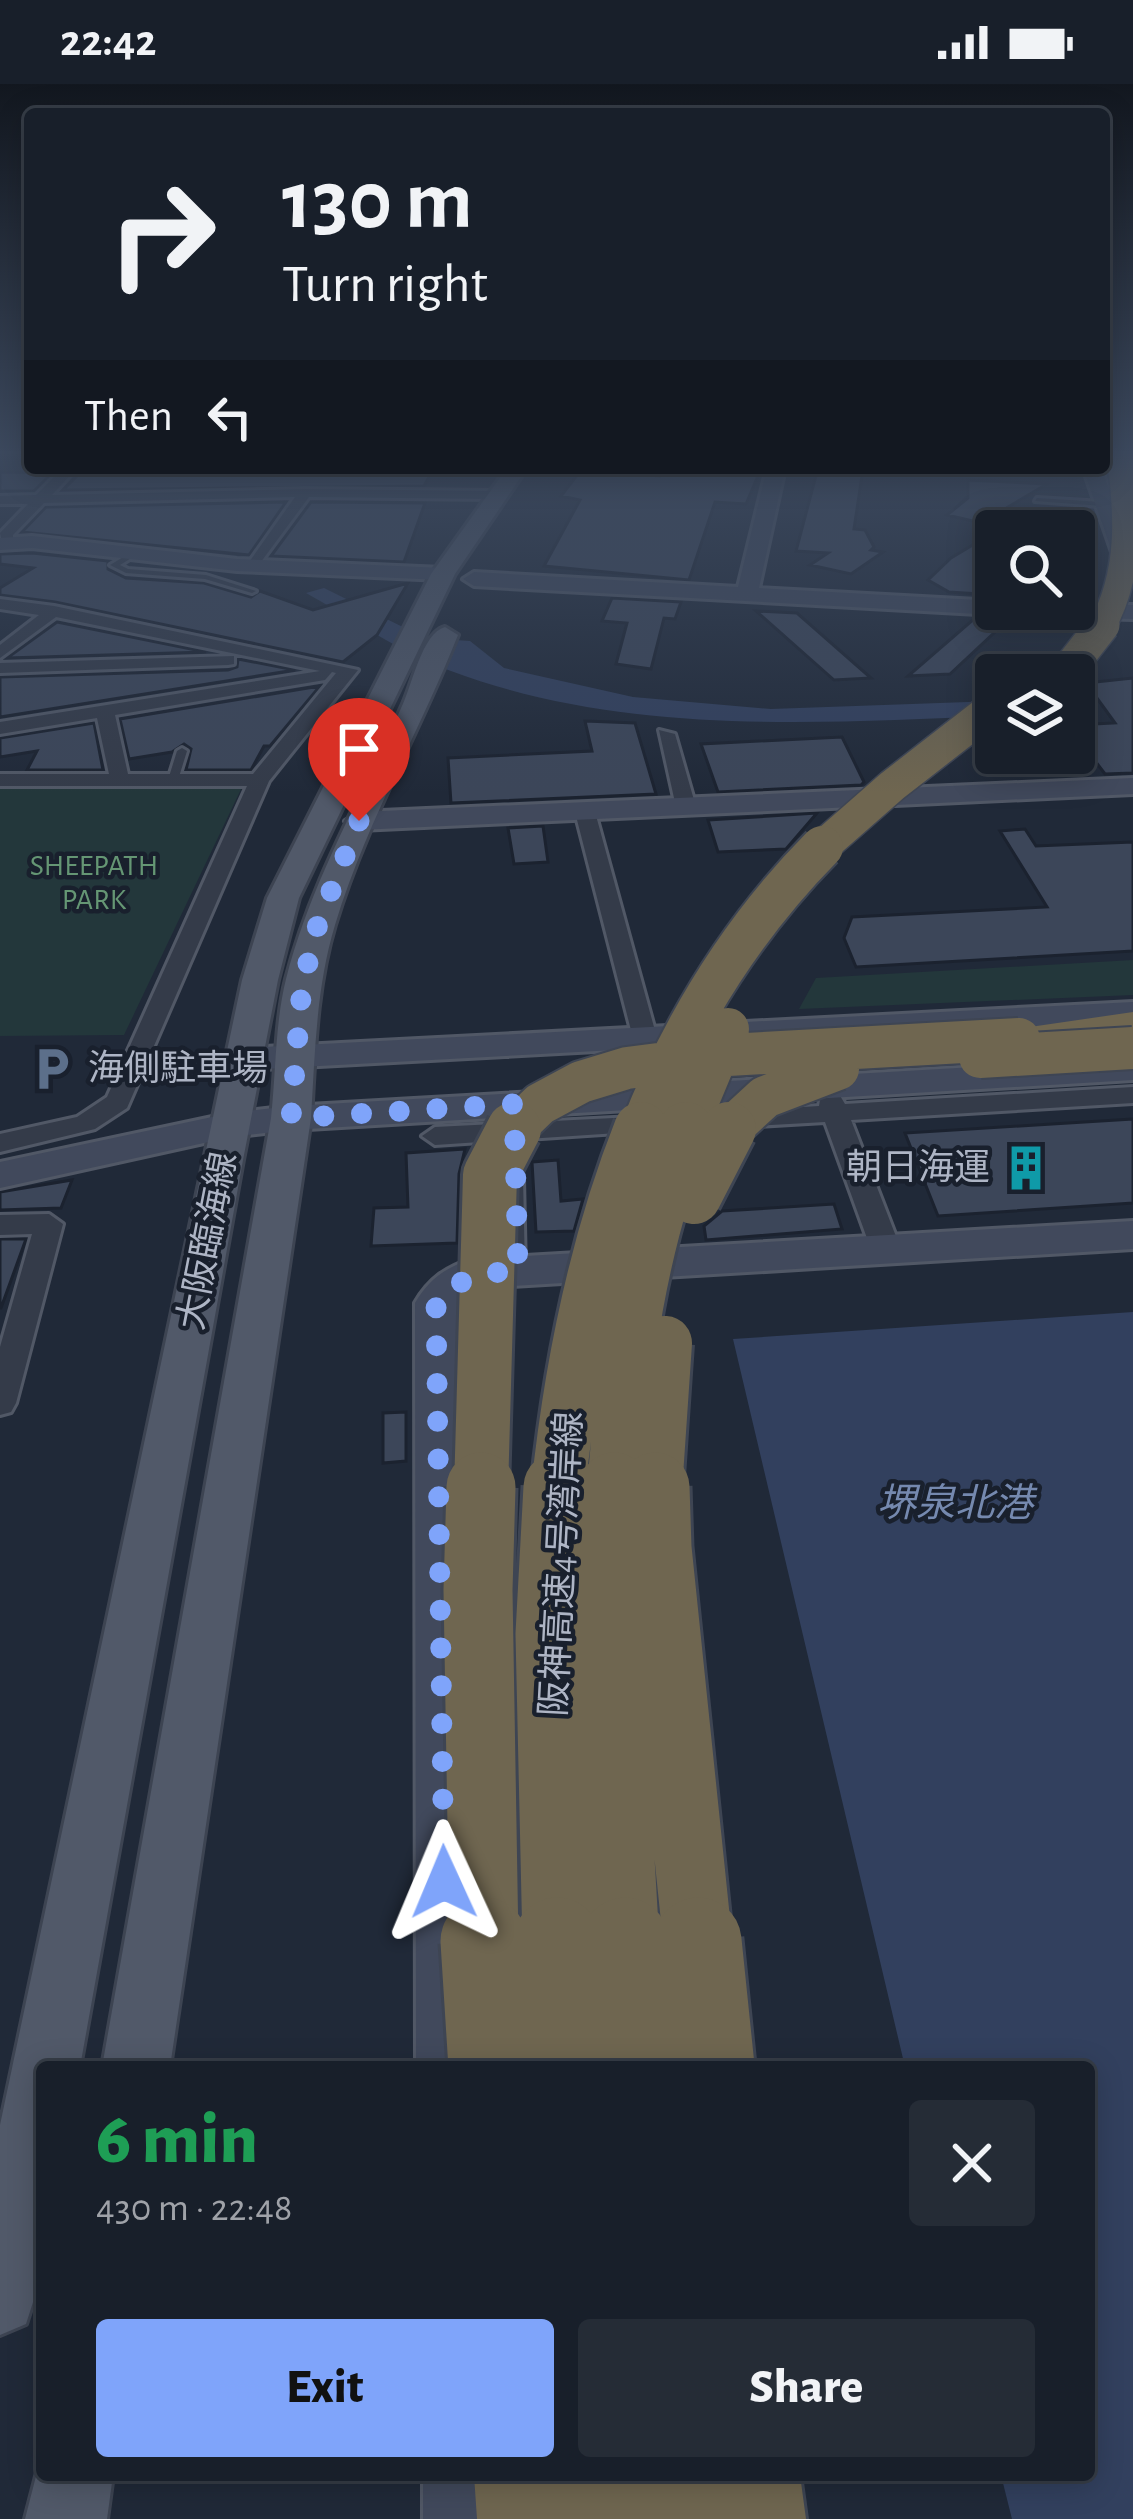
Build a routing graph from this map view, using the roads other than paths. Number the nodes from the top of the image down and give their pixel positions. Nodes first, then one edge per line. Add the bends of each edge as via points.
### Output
1 (115, 566) edge
2 (251, 566) edge
3 (255, 566) joint
4 (449, 566) edge
5 (754, 566) edge
6 (1100, 566) edge
7 (1126, 566) edge
8 (443, 574) junction
9 (252, 591) dead end
10 (747, 594) junction
11 (0, 604) edge
12 (975, 607) edge
13 (54, 611) junction
14 (1095, 611) edge
15 (1133, 612) edge
16 (447, 618) junction
17 (0, 653) edge
18 (1051, 654) edge
19 (1082, 654) edge
20 (276, 660) junction
21 (0, 668) edge
22 (349, 670) junction
23 (105, 712) junction
24 (975, 721) edge
25 (0, 728) edge
26 (666, 734) dead end
27 (975, 750) edge
28 (182, 751) dead end
29 (0, 780) edge
30 (120, 780) junction
31 (173, 780) junction
32 (259, 780) junction
33 (1133, 786) edge
34 (686, 807) junction
35 (585, 812) junction
36 (359, 821) junction
37 (1133, 1012) edge
38 (1133, 1025) edge
39 (645, 1038) junction
40 (1133, 1048) edge
41 (294, 1057) junction
42 (245, 1059) junction
43 (1133, 1069) edge
44 (1133, 1095) edge
45 (830, 1099) junction
46 (291, 1118) junction
47 (515, 1118) junction
48 (231, 1125) junction
49 (435, 1136) dead end
50 (0, 1143) edge
51 (0, 1175) edge
52 (0, 1226) edge
53 (1133, 1235) edge
54 (887, 1252) junction
55 (518, 1271) junction
56 (9, 1343) edge
57 (0, 1403) edge
58 (47, 2061) edge
59 (137, 2061) edge
60 (448, 2061) edge
61 (492, 2061) edge
62 (565, 2061) edge
63 (637, 2061) edge
64 (710, 2061) edge
65 (36, 2120) edge
66 (0, 2298) edge
67 (72, 2481) edge
68 (460, 2481) edge
69 (523, 2481) edge
70 (596, 2481) edge
71 (677, 2481) edge
72 (753, 2481) edge
73 (66, 2519) edge
74 (461, 2519) edge
75 (526, 2519) edge
76 (599, 2519) edge
77 (681, 2519) edge
78 (757, 2519) edge

1 - 9 lane
2 - 3 street
3 - 8 street
4 - 8 main road, 大阪臨海線
5 - 10 street
6 - 18 highway via 1073,631
7 - 19 highway, bridge via 1124,587
8 - 16 main road, 大阪臨海線
10 - 12 street
10 - 16 street
11 - 13 street
13 - 17 street
13 - 20 street
14 - 15 street
16 - 36 main road, 大阪臨海線
16 - 42 main road, 大阪臨海線 via 376,706 283,898
20 - 21 street
20 - 22 street
22 - 23 street
22 - 32 street
23 - 25 street
23 - 30 street
24 - 62 highway, 阪神高速4号湾岸線, bridge via 866,805 766,908 663,1071 621,1182 578,1348 560,1478 552,1725
26 - 34 street
27 - 63 highway, 阪神高速4号湾岸線, bridge via 856,853 771,953 707,1071 652,1234 627,1345 612,1476 608,1634
28 - 31 lane
29 - 30 street
30 - 31 street
31 - 32 street
32 - 50 street via 118,1102 86,1123
33 - 34 street
34 - 35 street
35 - 36 street
35 - 39 street
36 - 41 main road, 大阪臨海線 via 318,924
37 - 39 street
38 - 61 highway, bridge via 613,1071 547,1100 500,1143 490,1175 478,1590 480,1886
39 - 41 street
40 - 64 highway, bridge via 878,1063 807,1076 753,1102 704,1170 673,1287 654,1454
41 - 42 street
41 - 46 main road, 大阪臨海線
42 - 48 main road, 大阪臨海線
43 - 45 street
44 - 45 street
45 - 47 street
45 - 54 street
46 - 47 street
46 - 48 street
46 - 59 main road, 大阪臨海線
47 - 49 street
47 - 55 lane
48 - 51 street
48 - 58 main road, 大阪臨海線
52 - 56 street via 49,1224
53 - 54 street
54 - 55 street
55 - 60 street via 472,1274 436,1303
56 - 57 street
65 - 66 main road
67 - 73 main road
68 - 74 street
69 - 75 highway
70 - 76 highway
71 - 77 highway
72 - 78 highway

